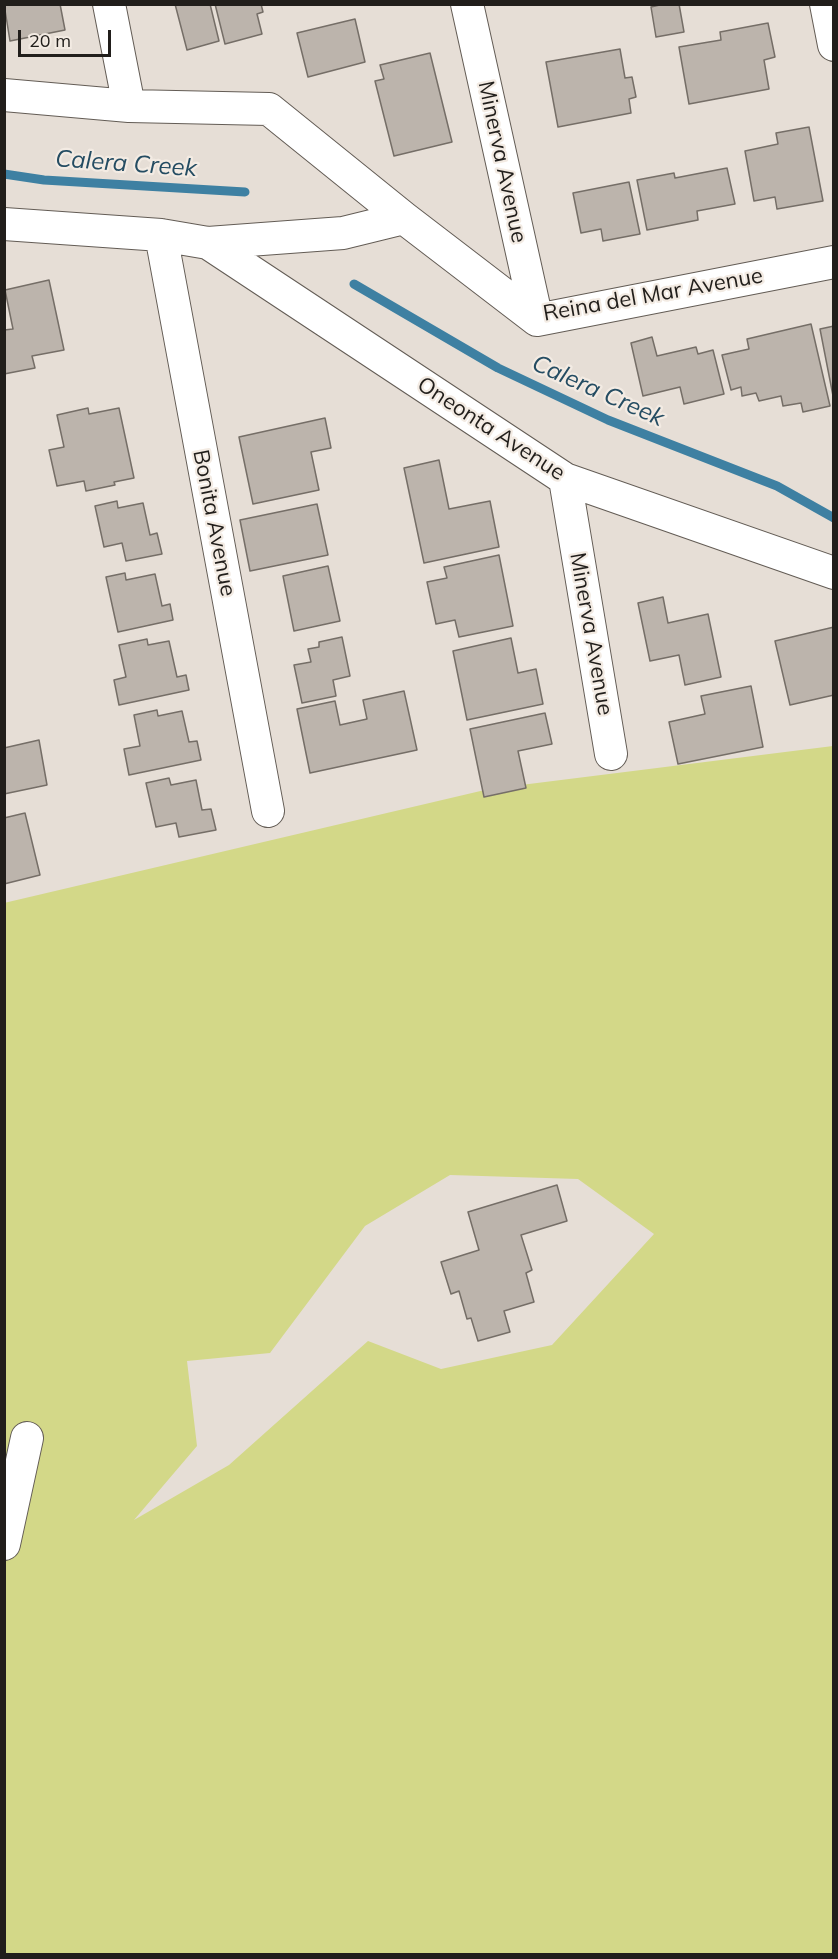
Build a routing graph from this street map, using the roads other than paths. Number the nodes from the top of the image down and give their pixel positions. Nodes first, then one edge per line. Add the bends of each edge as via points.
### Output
1 (109, 4) edge
2 (467, 4) edge
3 (826, 4) edge
4 (834, 45) edge
5 (4, 95) edge
6 (129, 106) junction
7 (404, 218) junction
8 (4, 224) edge
9 (160, 235) junction
10 (208, 243) junction
11 (834, 262) edge
12 (537, 320) junction
13 (565, 479) junction
14 (834, 573) edge
15 (611, 754) dead end
16 (268, 811) dead end
17 (27, 1437) dead end
18 (4, 1544) edge

1 - 6 street
2 - 12 street, Minerva Avenue
3 - 4 street
5 - 6 street, Reina del Mar Avenue
6 - 7 street, Reina del Mar Avenue via 269,109
7 - 10 street via 343,233
7 - 12 street, Reina del Mar Avenue
8 - 9 street
9 - 10 street
9 - 16 street, Bonita Avenue
10 - 13 street, Oneonta Avenue
11 - 12 street, Reina del Mar Avenue
13 - 14 street, Oneonta Avenue
13 - 15 street, Minerva Avenue
17 - 18 street

